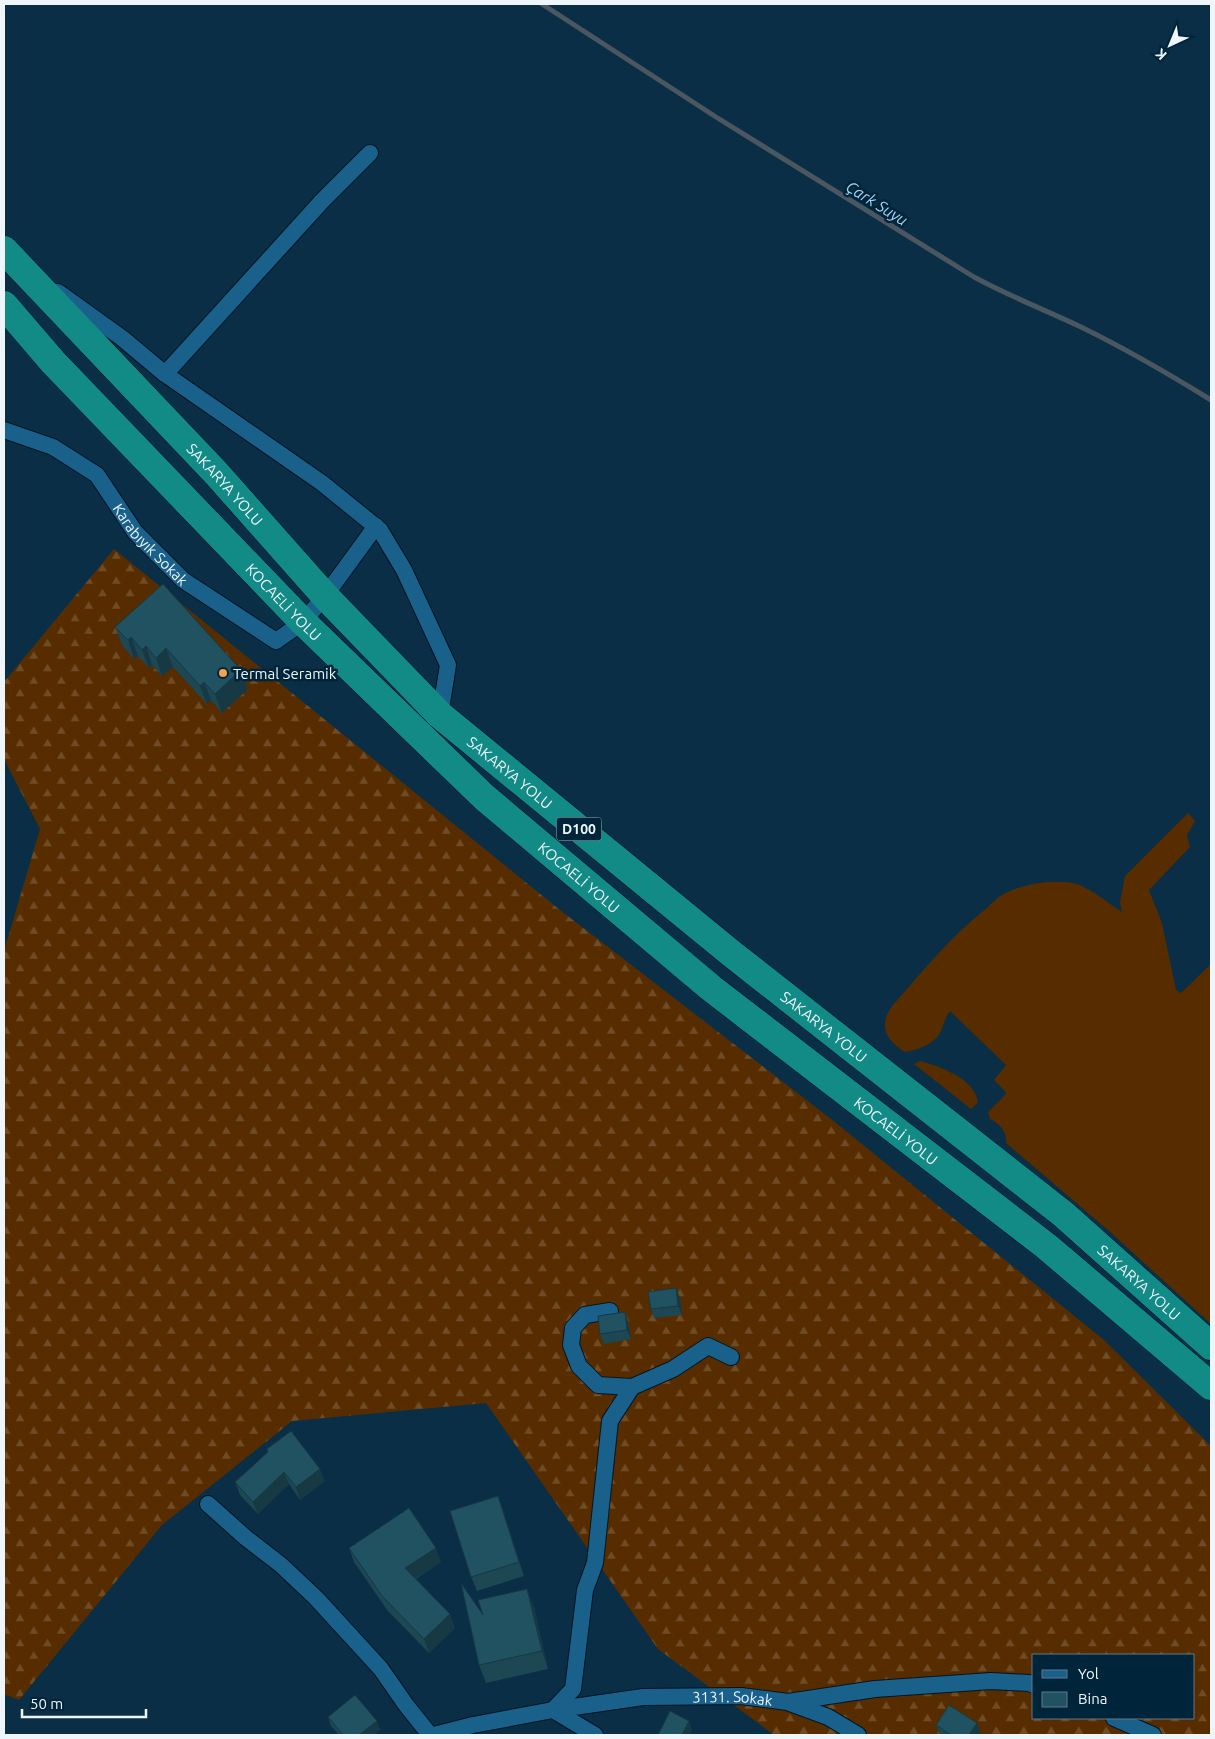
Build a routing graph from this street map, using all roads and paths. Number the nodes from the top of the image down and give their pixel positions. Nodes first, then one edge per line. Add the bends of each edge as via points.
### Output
1 (370, 153) dead end
2 (9, 256) edge
3 (4, 305) edge
4 (165, 374) junction
5 (4, 430) edge
6 (376, 526) junction
7 (325, 596) junction
8 (303, 622) junction
9 (440, 715) junction
10 (610, 1311) dead end
11 (1211, 1346) edge
12 (730, 1357) dead end
13 (1211, 1386) edge
14 (632, 1387) junction
15 (208, 1504) dead end
16 (1032, 1684) edge
17 (788, 1702) junction
18 (553, 1710) junction
19 (1116, 1719) edge
20 (430, 1735) edge
21 (434, 1735) edge
22 (596, 1735) edge
23 (858, 1735) edge
24 (1153, 1735) edge

1 - 4 street via 322,201
2 - 4 street via 122,338
2 - 7 highway, SAKARYA YOLU / D100 via 216,473
3 - 8 highway, KOCAELİ YOLU / D100 via 53,362
4 - 6 street via 322,483
5 - 8 street, Karabıyık Sokak via 53,448 97,475 135,532 183,580 276,641
6 - 7 street
6 - 9 street via 404,570 448,665
7 - 8 street
7 - 9 highway, SAKARYA YOLU / D100
8 - 13 highway, KOCAELİ YOLU / D100 via 484,797 711,988 1046,1246
9 - 11 highway, SAKARYA YOLU / D100 via 732,954 1063,1214
10 - 14 street via 585,1315 573,1328 571,1345 579,1366 598,1385
12 - 14 street via 708,1346 673,1369
14 - 18 street via 610,1421 595,1563 585,1590 573,1689
15 - 20 street via 316,1598 381,1669
16 - 17 street, 3131. Sokak via 991,1680 875,1689
17 - 18 street, 3131. Sokak via 741,1696 643,1697
17 - 23 street via 828,1717
18 - 21 street, 3131. Sokak via 473,1724
18 - 22 street
19 - 24 street

